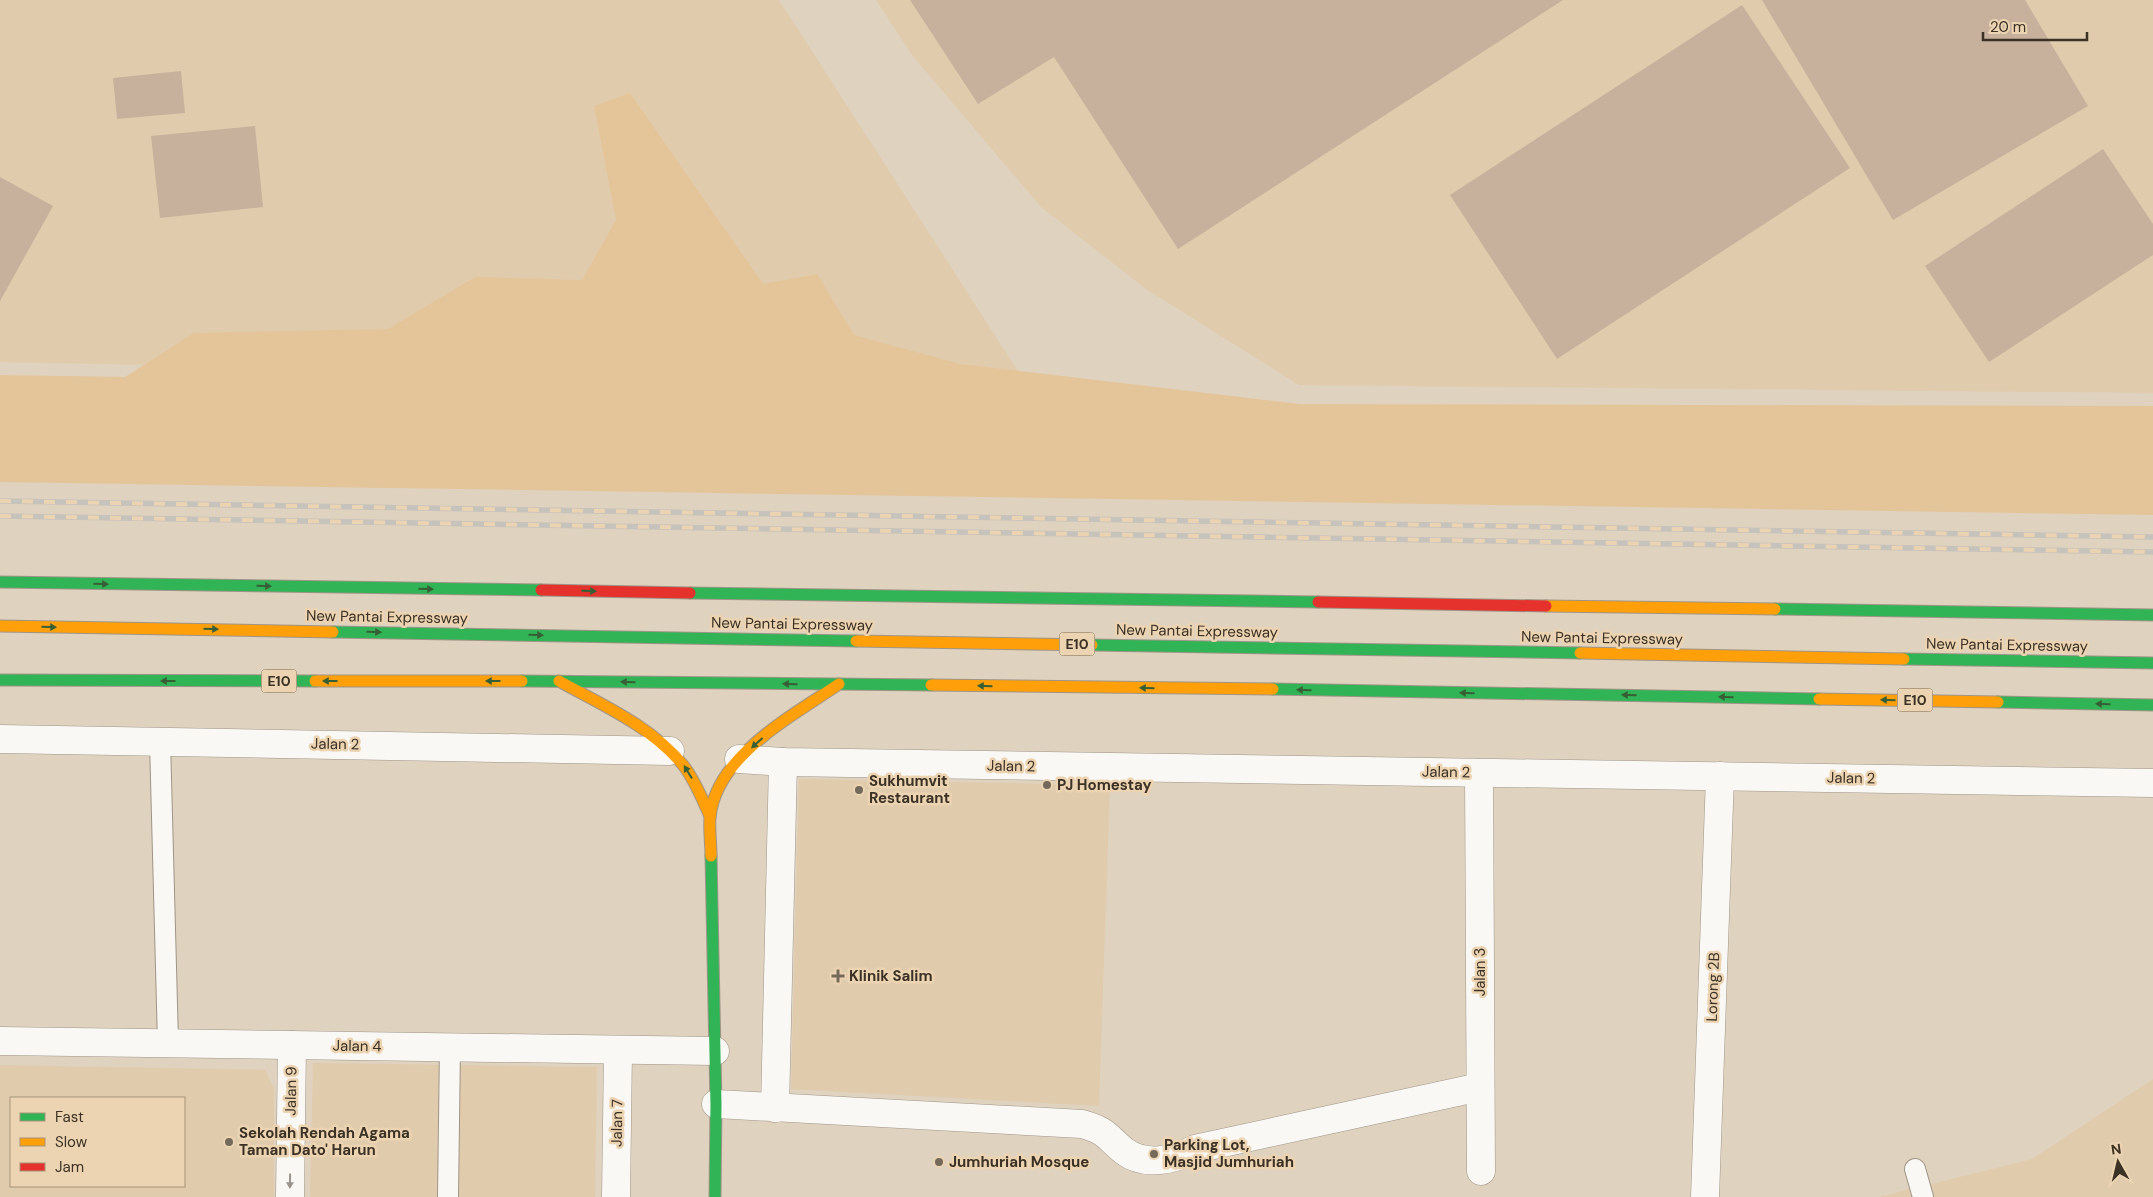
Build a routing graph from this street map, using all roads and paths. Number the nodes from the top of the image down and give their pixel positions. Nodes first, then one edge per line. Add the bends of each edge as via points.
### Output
1 (0, 582) edge
2 (2153, 615) edge
3 (0, 626) edge
4 (2153, 662) edge
5 (0, 680) edge
6 (559, 681) junction
7 (839, 684) junction
8 (2153, 705) edge
9 (0, 739) edge
10 (160, 741) junction
11 (670, 751) junction
12 (739, 759) junction
13 (783, 762) junction
14 (1479, 773) junction
15 (1720, 776) junction
16 (2153, 783) edge
17 (710, 816) junction
18 (0, 1041) edge
19 (168, 1043) junction
20 (292, 1045) junction
21 (450, 1047) junction
22 (618, 1050) junction
23 (715, 1051) junction
24 (1480, 1087) junction
25 (716, 1104) junction
26 (775, 1108) junction
27 (1915, 1169) dead end
28 (1481, 1171) dead end
29 (290, 1197) edge
30 (448, 1197) edge
31 (616, 1197) edge
32 (715, 1197) edge
33 (1705, 1197) edge
34 (1922, 1197) edge

1 -> 2 main road
3 -> 4 main road, New Pantai Expressway / E10
6 -> 5 main road, E10
7 -> 6 main road, E10
6 - 11 main road via 638,727
8 -> 7 main road, E10
7 -> 12 main road
9 - 10 street, Jalan 2
10 - 11 street, Jalan 2
10 - 19 lane
17 -> 11 main road via 683,765
12 - 13 street, Jalan 2
12 - 17 main road via 722,783
13 - 14 street, Jalan 2
13 - 26 street
14 - 15 street, Jalan 2
14 - 24 street, Jalan 3
15 - 16 street, Jalan 2
15 - 33 street, Lorong 2B
17 - 23 main road
18 - 19 street, Jalan 4
19 - 20 street, Jalan 4
20 - 21 street, Jalan 4
20 -> 29 street, Jalan 9
21 - 22 street, Jalan 4
21 - 30 lane
22 - 23 street, Jalan 4
22 - 31 street, Jalan 7
23 - 25 main road
24 - 26 street via 1195,1149 1164,1160 1139,1159 1098,1128 1082,1124
24 - 28 street, Jalan 3
25 - 26 street
25 - 32 main road
27 - 34 lane

